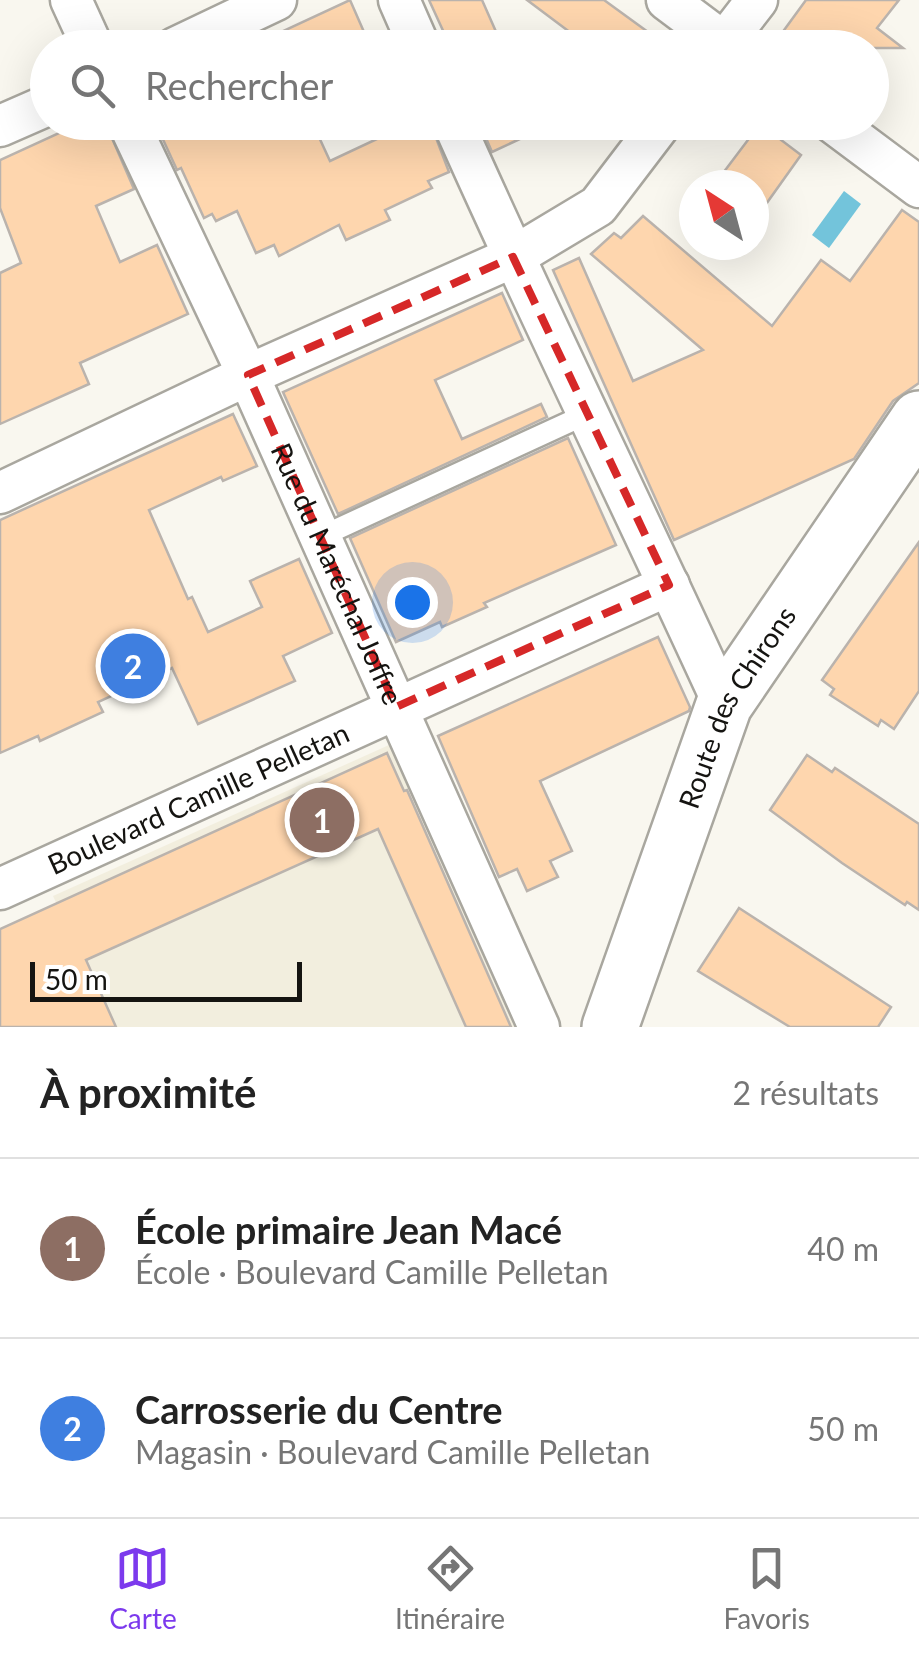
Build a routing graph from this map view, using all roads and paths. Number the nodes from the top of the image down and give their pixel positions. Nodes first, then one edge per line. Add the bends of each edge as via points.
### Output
1 (71, 0) edge
2 (276, 0) edge
3 (399, 0) edge
4 (667, 0) edge
5 (757, 0) edge
6 (85, 30) edge
7 (212, 30) edge
8 (412, 30) edge
9 (705, 30) edge
10 (736, 30) edge
11 (30, 113) edge
12 (0, 126) edge
13 (137, 140) edge
14 (461, 140) edge
15 (648, 140) edge
16 (856, 140) edge
17 (919, 188) edge
18 (513, 258) junction
19 (248, 375) junction
20 (589, 413) junction
21 (919, 419) edge
22 (0, 493) edge
23 (320, 537) junction
24 (669, 585) junction
25 (724, 704) junction
26 (396, 708) junction
27 (0, 889) edge
28 (615, 1025) edge
29 (539, 1027) edge

1 - 6 street
2 - 7 street
3 - 8 street
4 - 9 street
5 - 10 street
11 - 12 street
13 - 19 street, Rue du Maréchal Joffre
14 - 18 street
15 - 18 street via 598,206
16 - 17 street
18 - 19 street
18 - 20 street
19 - 22 street
19 - 23 street, Rue du Maréchal Joffre
20 - 23 lane
20 - 24 street
21 - 25 street, Route des Chirons
23 - 26 street, Rue du Maréchal Joffre
24 - 25 street
24 - 26 street, Boulevard Camille Pelletan
25 - 28 street, Route des Chirons
26 - 27 street, Boulevard Camille Pelletan
26 - 29 street, Rue du Maréchal Joffre

